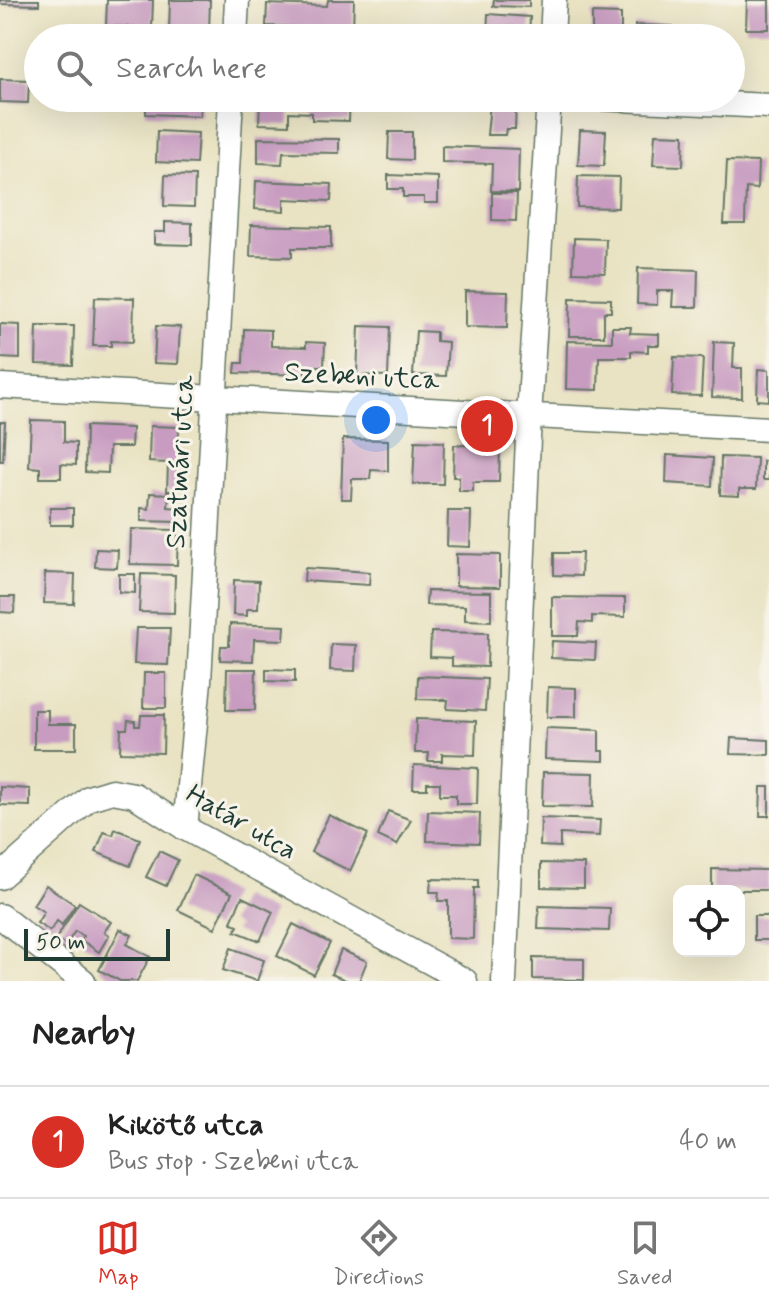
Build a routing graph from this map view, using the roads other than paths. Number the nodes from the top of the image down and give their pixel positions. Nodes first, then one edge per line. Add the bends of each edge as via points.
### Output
1 (237, 0) edge
2 (554, 0) edge
3 (236, 24) edge
4 (553, 24) edge
5 (745, 105) edge
6 (769, 106) edge
7 (230, 112) edge
8 (548, 112) edge
9 (0, 386) edge
10 (215, 398) junction
11 (529, 416) junction
12 (769, 429) edge
13 (185, 828) junction
14 (0, 877) edge
15 (0, 916) edge
16 (83, 981) edge
17 (465, 981) edge
18 (504, 981) edge

1 - 3 street
2 - 4 street
5 - 6 street
7 - 10 street, Szatmári utca
8 - 11 street
9 - 10 street, Szebeni utca
10 - 11 street, Szebeni utca
10 - 13 street, Szatmári utca
11 - 12 street, Szebeni utca
11 - 18 street
13 - 14 street, Határ utca via 134,795 112,791 79,805
13 - 17 street, Határ utca
15 - 16 street

